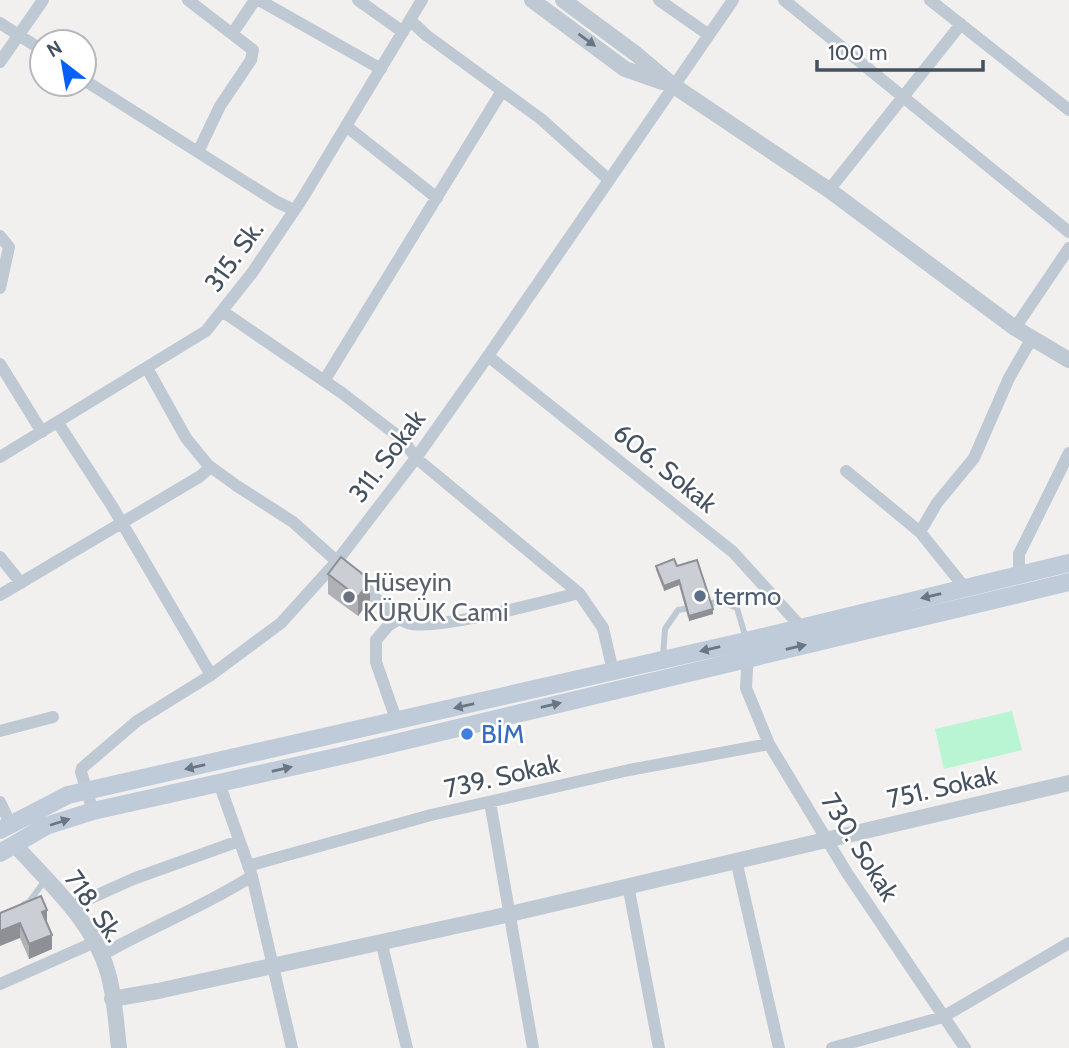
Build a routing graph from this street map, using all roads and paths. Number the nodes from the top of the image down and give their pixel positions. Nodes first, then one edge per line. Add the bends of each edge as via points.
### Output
1 (43, 0) edge
2 (188, 0) edge
3 (257, 0) edge
4 (358, 0) edge
5 (422, 0) edge
6 (532, 0) edge
7 (563, 0) edge
8 (659, 0) edge
9 (733, 0) edge
10 (784, 0) edge
11 (930, 0) edge
12 (0, 23) edge
13 (961, 24) junction
14 (407, 26) junction
15 (19, 34) junction
16 (232, 34) junction
17 (709, 35) junction
18 (28, 40) edge
19 (0, 62) edge
20 (381, 69) junction
21 (674, 86) junction
22 (98, 88) edge
23 (502, 91) junction
24 (902, 96) junction
25 (1069, 110) edge
26 (346, 126) junction
27 (198, 152) junction
28 (608, 179) junction
29 (828, 190) junction
30 (437, 198) junction
31 (295, 210) junction
32 (1069, 232) edge
33 (0, 236) edge
34 (1069, 248) edge
35 (0, 288) edge
36 (222, 311) junction
37 (1015, 328) junction
38 (1032, 338) junction
39 (488, 356) junction
40 (1069, 360) edge
41 (0, 364) edge
42 (147, 368) junction
43 (324, 381) junction
44 (58, 423) junction
45 (42, 432) junction
46 (1069, 453) edge
47 (0, 457) edge
48 (416, 458) junction
49 (211, 467) junction
50 (846, 471) dead end
51 (122, 523) junction
52 (920, 532) junction
53 (0, 557) edge
54 (337, 561) junction
55 (1067, 569) edge
56 (1019, 575) junction
57 (21, 583) junction
58 (965, 588) junction
59 (579, 593) junction
60 (0, 596) edge
61 (399, 619) junction
62 (802, 627) junction
63 (748, 649) junction
64 (663, 659) junction
65 (613, 671) junction
66 (211, 675) junction
67 (660, 679) junction
68 (53, 717) dead end
69 (397, 722) junction
70 (0, 731) edge
71 (769, 744) junction
72 (219, 783) junction
73 (1065, 784) edge
74 (88, 791) junction
75 (1069, 800) edge
76 (0, 802) edge
77 (490, 802) junction
78 (93, 811) junction
79 (5, 827) edge
80 (826, 838) junction
81 (239, 841) junction
82 (7, 848) edge
83 (736, 860) junction
84 (250, 871) junction
85 (46, 879) junction
86 (628, 885) junction
87 (19, 906) edge
88 (71, 907) junction
89 (510, 914) junction
90 (381, 940) junction
91 (1069, 943) edge
92 (98, 949) junction
93 (274, 966) junction
94 (0, 984) edge
95 (112, 999) junction
96 (943, 1017) junction
97 (119, 1048) edge
98 (292, 1048) edge
99 (407, 1048) edge
100 (533, 1048) edge
101 (659, 1048) edge
102 (779, 1048) edge
103 (832, 1048) edge
104 (965, 1048) edge

1 - 15 street
2 - 16 street
3 - 16 street
3 - 20 street
4 - 14 street
5 - 14 street, 315. Sk.
6 -> 21 street via 625,69
7 - 21 street
8 - 17 street
9 - 17 street, 311. Sokak
10 - 24 street
11 - 13 street
12 - 15 street
13 - 24 street
13 - 25 street
14 - 20 street, 315. Sk.
14 - 23 street
15 - 18 street
15 - 19 street
16 - 27 street via 253,50 251,61 220,106
17 - 21 street, 311. Sokak
20 - 26 street, 315. Sk.
21 - 28 street, 311. Sokak
21 - 29 street
22 - 27 street
23 - 28 street
23 - 30 street
24 - 29 street
24 - 32 street
26 - 30 street
26 - 31 street, 315. Sk.
27 - 31 street
28 - 39 street, 311. Sokak
29 - 37 street
30 - 43 street
31 - 36 street, 315. Sk.
33 - 35 street via 9,247
34 - 37 street
36 - 42 street, 315. Sk. via 206,331
36 - 43 street
37 - 38 street
38 - 40 street
38 - 52 street via 974,458
39 - 48 street, 311. Sokak
39 - 62 street, 606. Sokak via 733,552
41 - 45 street
42 - 44 street, 315. Sk.
42 - 49 street via 186,438
43 - 48 street via 402,440
44 - 45 street, 315. Sk.
44 - 51 street
45 - 47 street, 315. Sk.
46 - 56 street via 1019,554
48 - 54 street, 311. Sokak
48 - 59 street
49 - 51 street
49 - 54 street via 293,522
50 - 52 street
51 - 57 street
51 - 66 street
52 - 58 street
53 - 57 street
54 - 61 street
54 - 66 street, 311. Sokak via 281,623
55 - 56 main road
63 -> 55 main road
56 - 58 main road
57 - 60 street
58 -> 62 main road
59 - 61 street via 425,625
59 - 65 street via 603,628
61 - 69 street via 376,640 376,662
62 - 63 main road
63 -> 64 main road
63 - 64 lane via 737,608 720,601 678,610 665,629
63 - 67 main road
63 - 71 street, 730. Sokak via 746,688
64 - 65 main road
64 - 67 street
65 -> 69 main road
66 - 74 street, 311. Sokak via 137,721 82,768
72 -> 67 main road
68 - 70 street
69 -> 74 main road
71 - 77 street, 739. Sokak
71 - 80 street, 730. Sokak
72 - 78 main road
72 - 81 street
73 - 75 street
73 - 80 street, 751. Sokak
74 - 78 street
74 - 79 main road via 68,795
76 - 79 street
77 - 84 street, 739. Sokak via 430,815
77 - 89 street
82 -> 78 main road via 46,826
80 - 83 street, 751. Sokak
80 - 96 street, 730. Sokak
81 - 84 street
81 - 88 street via 133,878
82 - 85 street, 718. Sk.
83 - 86 street, 751. Sokak
83 - 102 street
84 - 92 street, 739. Sokak via 232,889
84 - 93 street
85 - 87 lane via 29,902
85 - 88 street, 718. Sk.
86 - 89 street, 751. Sokak
86 - 101 street
88 - 92 street, 718. Sk.
89 - 90 street, 751. Sokak
89 - 100 street
90 - 93 street, 751. Sokak
90 - 99 street
91 - 96 street
92 - 94 street, 739. Sokak
92 - 95 street, 718. Sk. via 109,975
93 - 95 street, 751. Sokak
93 - 98 street
95 - 97 street, 718. Sk.
96 - 103 street
96 - 104 street, 730. Sokak

